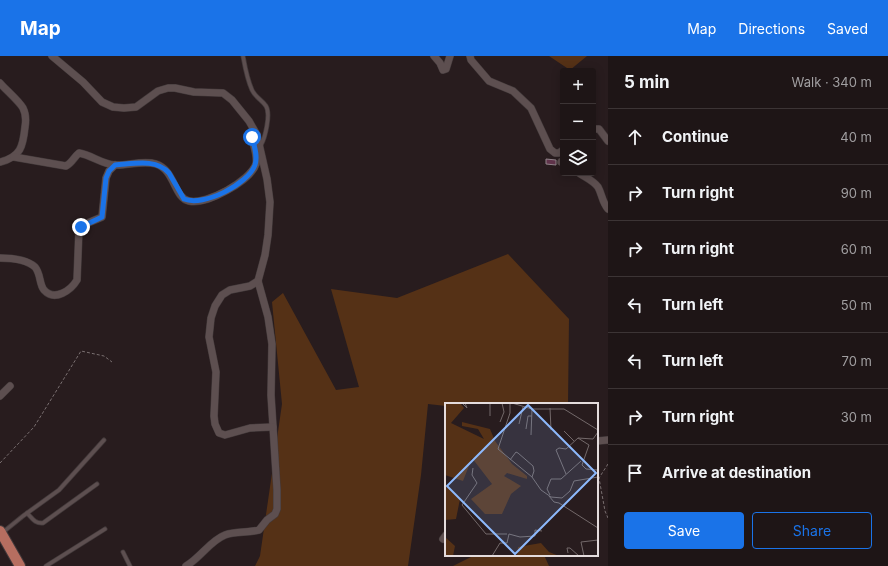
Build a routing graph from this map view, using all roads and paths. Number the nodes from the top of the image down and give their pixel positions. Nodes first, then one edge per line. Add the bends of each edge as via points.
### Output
1 (52, 56) edge
2 (243, 56) edge
3 (434, 56) edge
4 (450, 56) edge
5 (470, 56) edge
6 (0, 82) edge
7 (596, 129) edge
8 (257, 135) junction
9 (608, 141) edge
10 (260, 146) junction
11 (560, 152) edge
12 (14, 157) junction
13 (0, 162) edge
14 (115, 165) junction
15 (584, 176) edge
16 (608, 209) edge
17 (0, 258) edge
18 (258, 281) junction
19 (112, 362) dead end
20 (10, 386) dead end
21 (0, 396) edge
22 (273, 427) junction
23 (104, 440) dead end
24 (608, 440) edge
25 (598, 442) edge
26 (0, 463) edge
27 (608, 464) edge
28 (97, 484) dead end
29 (27, 513) junction
30 (608, 518) edge
31 (105, 528) dead end
32 (1, 532) edge
33 (123, 552) dead end
34 (20, 566) edge
35 (46, 566) edge
36 (130, 566) edge
37 (186, 566) edge

1 - 8 street via 102,102 113,107 136,107 158,91 168,88 223,93 249,121
2 - 10 lane via 249,84 267,108 265,139
3 - 4 street via 443,70 446,69
5 - 11 street via 489,81 513,91 527,103 550,148 554,153
6 - 12 street via 24,109 26,118 23,142
7 - 9 street via 599,129
8 - 10 street
8 - 14 street via 252,137 256,156 256,164 252,170 228,191 209,198 194,201 184,199 166,169 156,164
10 - 18 street via 270,202 265,255
12 - 13 street
12 - 14 street via 66,166 80,153
14 - 17 street via 106,178 102,217 80,230 77,280 73,286 57,295 50,294 44,290 36,268 25,261
15 - 16 street via 598,188
18 - 22 street via 272,344
18 - 22 street via 222,295 211,318 209,337 216,372 215,424 219,433 225,435 250,428
19 - 26 path via 104,356 82,351 34,427
20 - 21 street
22 - 37 street via 277,490 275,514 259,530 233,533 218,539
23 - 29 lane via 59,490
24 - 25 street
27 - 30 path via 599,478
28 - 29 lane via 43,523 35,522
29 - 32 lane
31 - 35 lane
32 - 34 main road
33 - 36 lane

